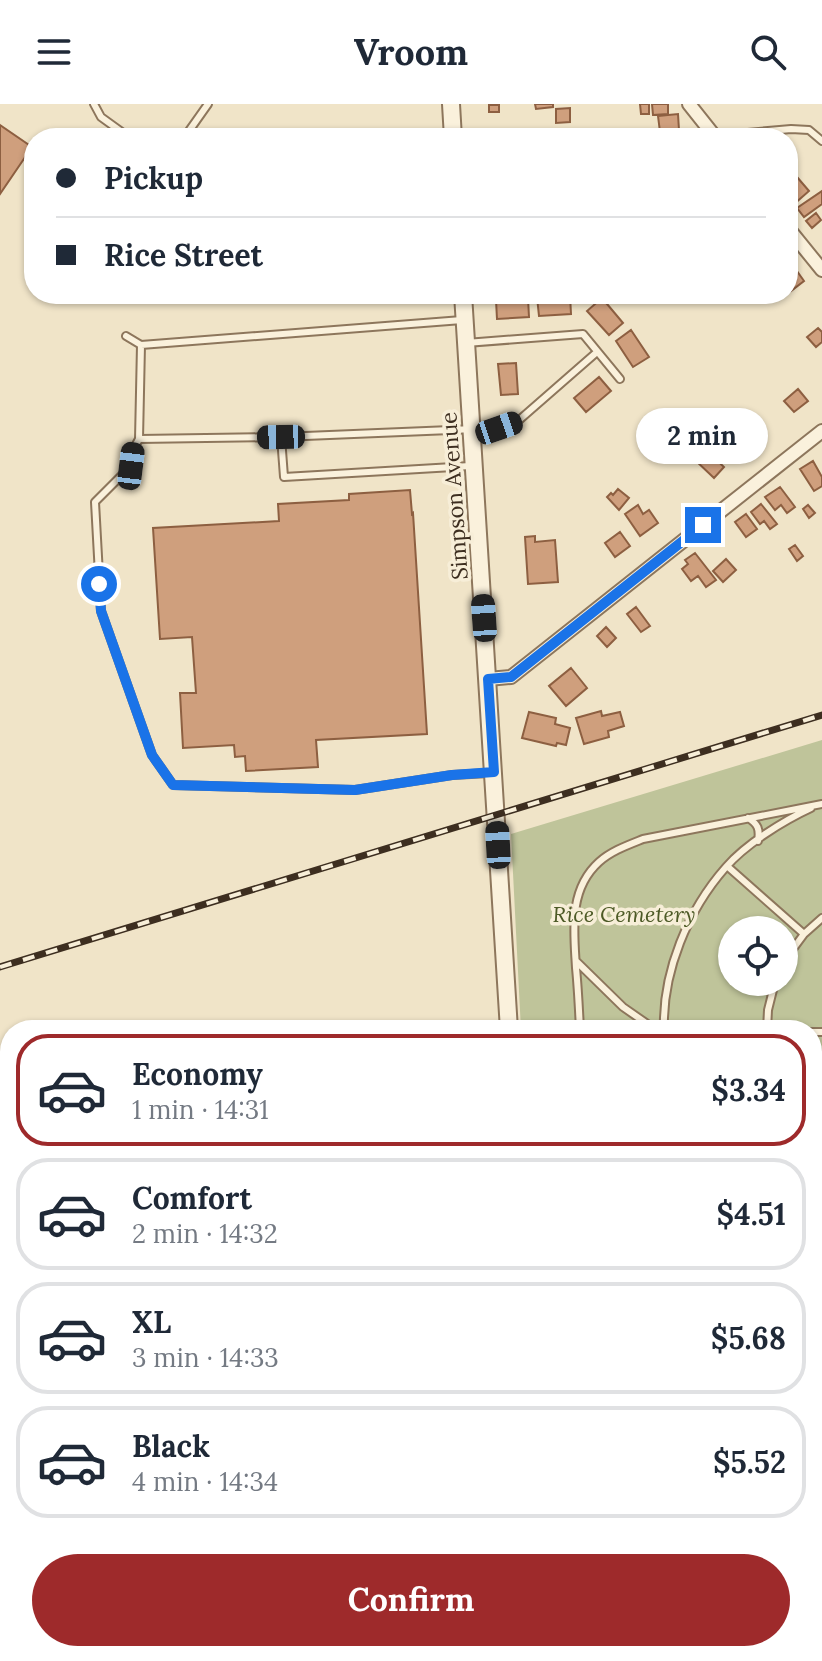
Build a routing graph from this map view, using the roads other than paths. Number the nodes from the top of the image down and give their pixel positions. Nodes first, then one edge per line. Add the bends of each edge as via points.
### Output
1 (94, 104) edge
2 (208, 104) edge
3 (451, 104) edge
4 (689, 104) edge
5 (116, 128) edge
6 (191, 128) edge
7 (452, 128) edge
8 (708, 128) edge
9 (798, 129) edge
10 (822, 141) edge
11 (798, 240) edge
12 (822, 270) edge
13 (464, 304) edge
14 (465, 320) junction
15 (126, 336) dead end
16 (466, 343) junction
17 (141, 345) junction
18 (597, 352) junction
19 (620, 379) dead end
20 (472, 428) junction
21 (822, 431) edge
22 (281, 437) junction
23 (139, 439) junction
24 (474, 466) junction
25 (488, 679) junction
26 (494, 772) junction
27 (822, 804) edge
28 (748, 818) junction
29 (758, 841) junction
30 (727, 866) junction
31 (822, 918) edge
32 (804, 934) junction
33 (798, 942) edge
34 (576, 961) junction
35 (772, 996) edge
36 (508, 1020) edge
37 (579, 1020) edge
38 (642, 1020) edge
39 (664, 1020) edge
40 (768, 1020) edge

1 - 5 lane
2 - 6 lane
3 - 7 street
4 - 8 street
9 - 10 lane via 809,130
11 - 12 street
13 - 14 street, Simpson Avenue
14 - 16 street, Simpson Avenue
14 - 17 lane
15 - 17 lane
16 - 18 lane via 583,334
16 - 20 street, Simpson Avenue
17 - 23 lane
18 - 19 lane
18 - 20 lane via 518,421 499,428
20 - 22 lane
20 - 24 street, Simpson Avenue
21 - 25 street via 511,677
22 - 23 lane
22 - 24 lane via 284,477
23 - 26 lane via 131,466 95,502 101,611 152,755 173,785 355,790
24 - 25 street, Simpson Avenue
25 - 26 street, Simpson Avenue
26 - 36 street, Simpson Avenue
27 - 28 lane
27 - 29 lane
28 - 29 lane via 759,829
28 - 34 lane via 643,839 598,862 576,905
29 - 30 lane
30 - 32 lane
30 - 39 lane via 693,913 670,975
31 - 32 lane
32 - 33 lane
34 - 37 lane
34 - 38 lane
35 - 40 lane

